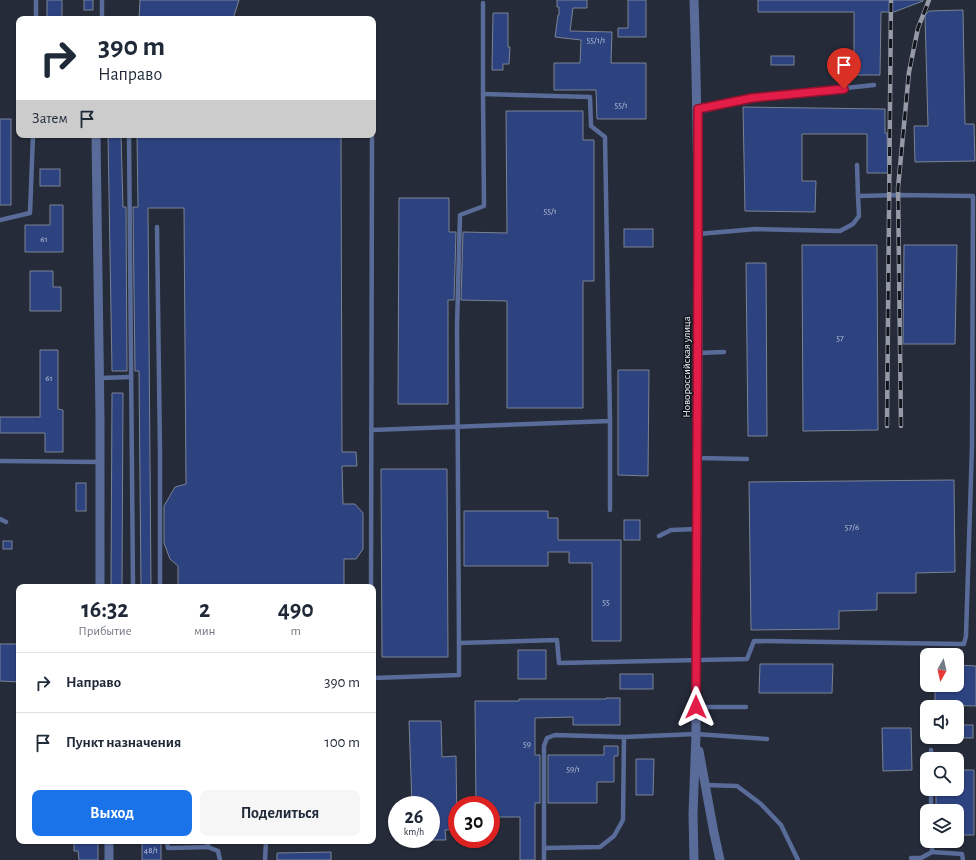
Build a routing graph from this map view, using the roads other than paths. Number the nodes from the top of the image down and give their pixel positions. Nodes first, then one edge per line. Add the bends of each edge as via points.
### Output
1 (36, 0) edge
2 (102, 0) edge
3 (694, 0) edge
4 (483, 3) dead end
5 (36, 16) edge
6 (102, 16) edge
7 (874, 85) dead end
8 (483, 94) junction
9 (698, 109) junction
10 (33, 138) edge
11 (96, 138) edge
12 (129, 138) edge
13 (372, 138) edge
14 (857, 164) dead end
15 (858, 196) junction
16 (0, 220) edge
17 (157, 227) dead end
18 (698, 234) junction
19 (724, 352) dead end
20 (698, 353) junction
21 (131, 377) junction
22 (100, 378) junction
23 (610, 421) junction
24 (458, 427) junction
25 (372, 430) junction
26 (697, 458) junction
27 (747, 459) dead end
28 (0, 461) edge
29 (100, 462) junction
30 (610, 510) dead end
31 (0, 519) edge
32 (6, 522) dead end
33 (697, 529) junction
34 (658, 536) dead end
35 (100, 584) edge
36 (133, 584) edge
37 (160, 584) edge
38 (371, 584) edge
39 (459, 643) junction
40 (696, 659) junction
41 (376, 678) edge
42 (696, 707) junction
43 (746, 707) dead end
44 (696, 734) junction
45 (624, 736) junction
46 (767, 739) dead end
47 (705, 785) junction
48 (109, 844) edge
49 (168, 844) edge
50 (266, 844) edge
51 (208, 847) joint
52 (544, 848) junction
53 (932, 848) edge
54 (932, 852) junction
55 (911, 858) dead end
56 (109, 860) edge
57 (220, 860) edge
58 (266, 860) edge
59 (544, 860) edge
60 (694, 860) edge
61 (720, 860) edge
62 (798, 860) edge
63 (963, 860) edge

1 - 5 lane
2 - 6 lane
3 - 9 street, Новороссийская улица
4 - 8 lane
7 - 9 lane via 752,98
8 - 23 lane via 590,97 591,126 605,137
8 - 24 lane via 484,206 460,215
9 - 18 street, Новороссийская улица
10 - 16 lane via 30,213
11 - 22 street
12 - 21 lane
13 - 25 lane
14 - 15 lane
15 - 18 lane via 859,216 853,224 840,231 756,229
15 - 40 lane via 973,196 972,446 964,644 754,641 747,659
17 - 37 lane
18 - 20 street, Новороссийская улица
19 - 20 lane
20 - 26 street, Новороссийская улица
21 - 22 lane
21 - 36 lane
22 - 29 street
23 - 24 lane
23 - 30 lane
24 - 25 lane
24 - 39 lane
25 - 38 lane
26 - 27 lane
26 - 33 street, Новороссийская улица
28 - 29 lane
29 - 35 street
31 - 32 lane
33 - 34 lane via 670,530
33 - 40 street, Новороссийская улица
39 - 40 lane via 556,640 559,664
39 - 41 lane via 459,675
40 - 42 street, Новороссийская улица
42 - 43 lane
42 - 44 street, Новороссийская улица
44 - 45 lane
44 - 46 lane
44 - 47 street
44 - 60 street
45 - 52 lane via 623,820 614,836 600,847
45 - 52 lane via 555,735 547,738 544,746
47 - 61 street
47 - 62 lane via 737,786 761,804 781,825
48 - 56 street
49 - 51 lane via 168,848
50 - 58 lane
51 - 57 lane via 218,851
52 - 59 lane
53 - 54 lane
54 - 55 lane via 921,858
54 - 63 lane via 962,854

